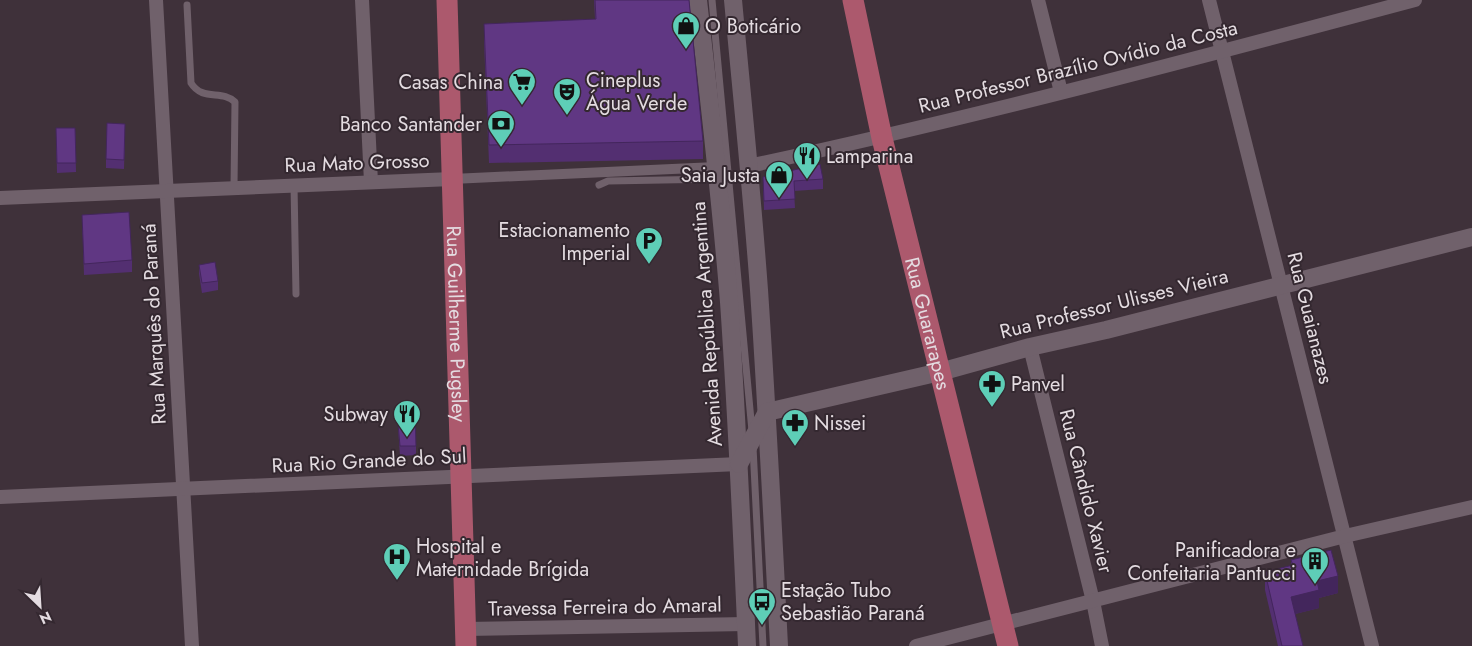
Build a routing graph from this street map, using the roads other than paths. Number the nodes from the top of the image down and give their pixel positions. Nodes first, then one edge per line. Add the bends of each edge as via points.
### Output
1 (156, 0) edge
2 (362, 0) edge
3 (447, 0) edge
4 (698, 0) edge
5 (712, 0) edge
6 (733, 0) edge
7 (853, 0) edge
8 (1038, 0) edge
9 (1209, 0) edge
10 (1415, 0) edge
11 (188, 5) dead end
12 (1222, 52) junction
13 (1061, 92) junction
14 (882, 138) junction
15 (749, 166) junction
16 (717, 173) junction
17 (452, 178) junction
18 (371, 182) junction
19 (294, 185) junction
20 (599, 185) dead end
21 (234, 188) junction
22 (167, 191) junction
23 (0, 198) edge
24 (1472, 237) edge
25 (1281, 284) junction
26 (296, 294) dead end
27 (1030, 347) junction
28 (940, 372) junction
29 (767, 412) junction
30 (752, 439) junction
31 (739, 464) junction
32 (461, 477) junction
33 (183, 489) junction
34 (0, 497) edge
35 (1472, 507) edge
36 (1345, 536) junction
37 (1093, 601) junction
38 (746, 624) junction
39 (1002, 625) junction
40 (466, 638) edge
41 (192, 646) edge
42 (747, 646) edge
43 (763, 646) edge
44 (779, 646) edge
45 (916, 646) edge
46 (1008, 646) edge
47 (1102, 646) edge
48 (1372, 646) edge

1 - 22 street, Rua Marquês do Paraná
2 - 18 street
3 - 17 main road, Rua Guilherme Pugsley
4 - 16 street, Avenida República Argentina
5 - 30 lane
6 - 15 street
7 - 14 main road, Rua Guararapes
8 - 13 street
9 - 12 street, Rua Guaianazes
10 - 12 street, Rua Professor Brazílio Ovídio da Costa
11 - 21 lane via 191,83 204,94 230,97 235,102
12 - 13 street, Rua Professor Brazílio Ovídio da Costa
12 - 25 street, Rua Guaianazes
13 - 14 street, Rua Professor Brazílio Ovídio da Costa
14 - 15 street, Rua Professor Brazílio Ovídio da Costa
14 - 28 main road, Rua Guararapes
15 - 29 street
16 - 17 street, Rua Mato Grosso
16 - 20 lane via 608,181
16 - 31 street, Avenida República Argentina
17 - 18 street, Rua Mato Grosso
17 - 32 main road, Rua Guilherme Pugsley
18 - 19 street, Rua Mato Grosso
19 - 21 street, Rua Mato Grosso
19 - 26 lane
21 - 22 street, Rua Mato Grosso
22 - 23 street, Rua Mato Grosso
22 - 33 street, Rua Marquês do Paraná
24 - 25 street, Rua Professor Ulisses Vieira
25 - 27 street, Rua Professor Ulisses Vieira
25 - 36 street, Rua Guaianazes
27 - 28 street, Rua Professor Ulisses Vieira
27 - 37 street, Rua Cândido Xavier
28 - 29 street, Rua Professor Ulisses Vieira
28 - 39 main road, Rua Guararapes
29 - 30 street
29 - 44 street
30 - 31 street
30 - 43 lane
31 - 32 street, Rua Rio Grande do Sul
31 - 38 street, Avenida República Argentina
32 - 33 street, Rua Rio Grande do Sul
32 - 40 main road, Rua Guilherme Pugsley
33 - 34 street, Rua Rio Grande do Sul
33 - 41 street, Rua Marquês do Paraná
35 - 36 street
36 - 37 street
36 - 48 street, Rua Guaianazes
37 - 39 street
37 - 47 street, Rua Cândido Xavier
38 - 40 street, Travessa Ferreira do Amaral
38 - 42 street, Avenida República Argentina
39 - 45 street
39 - 46 main road, Rua Guararapes

